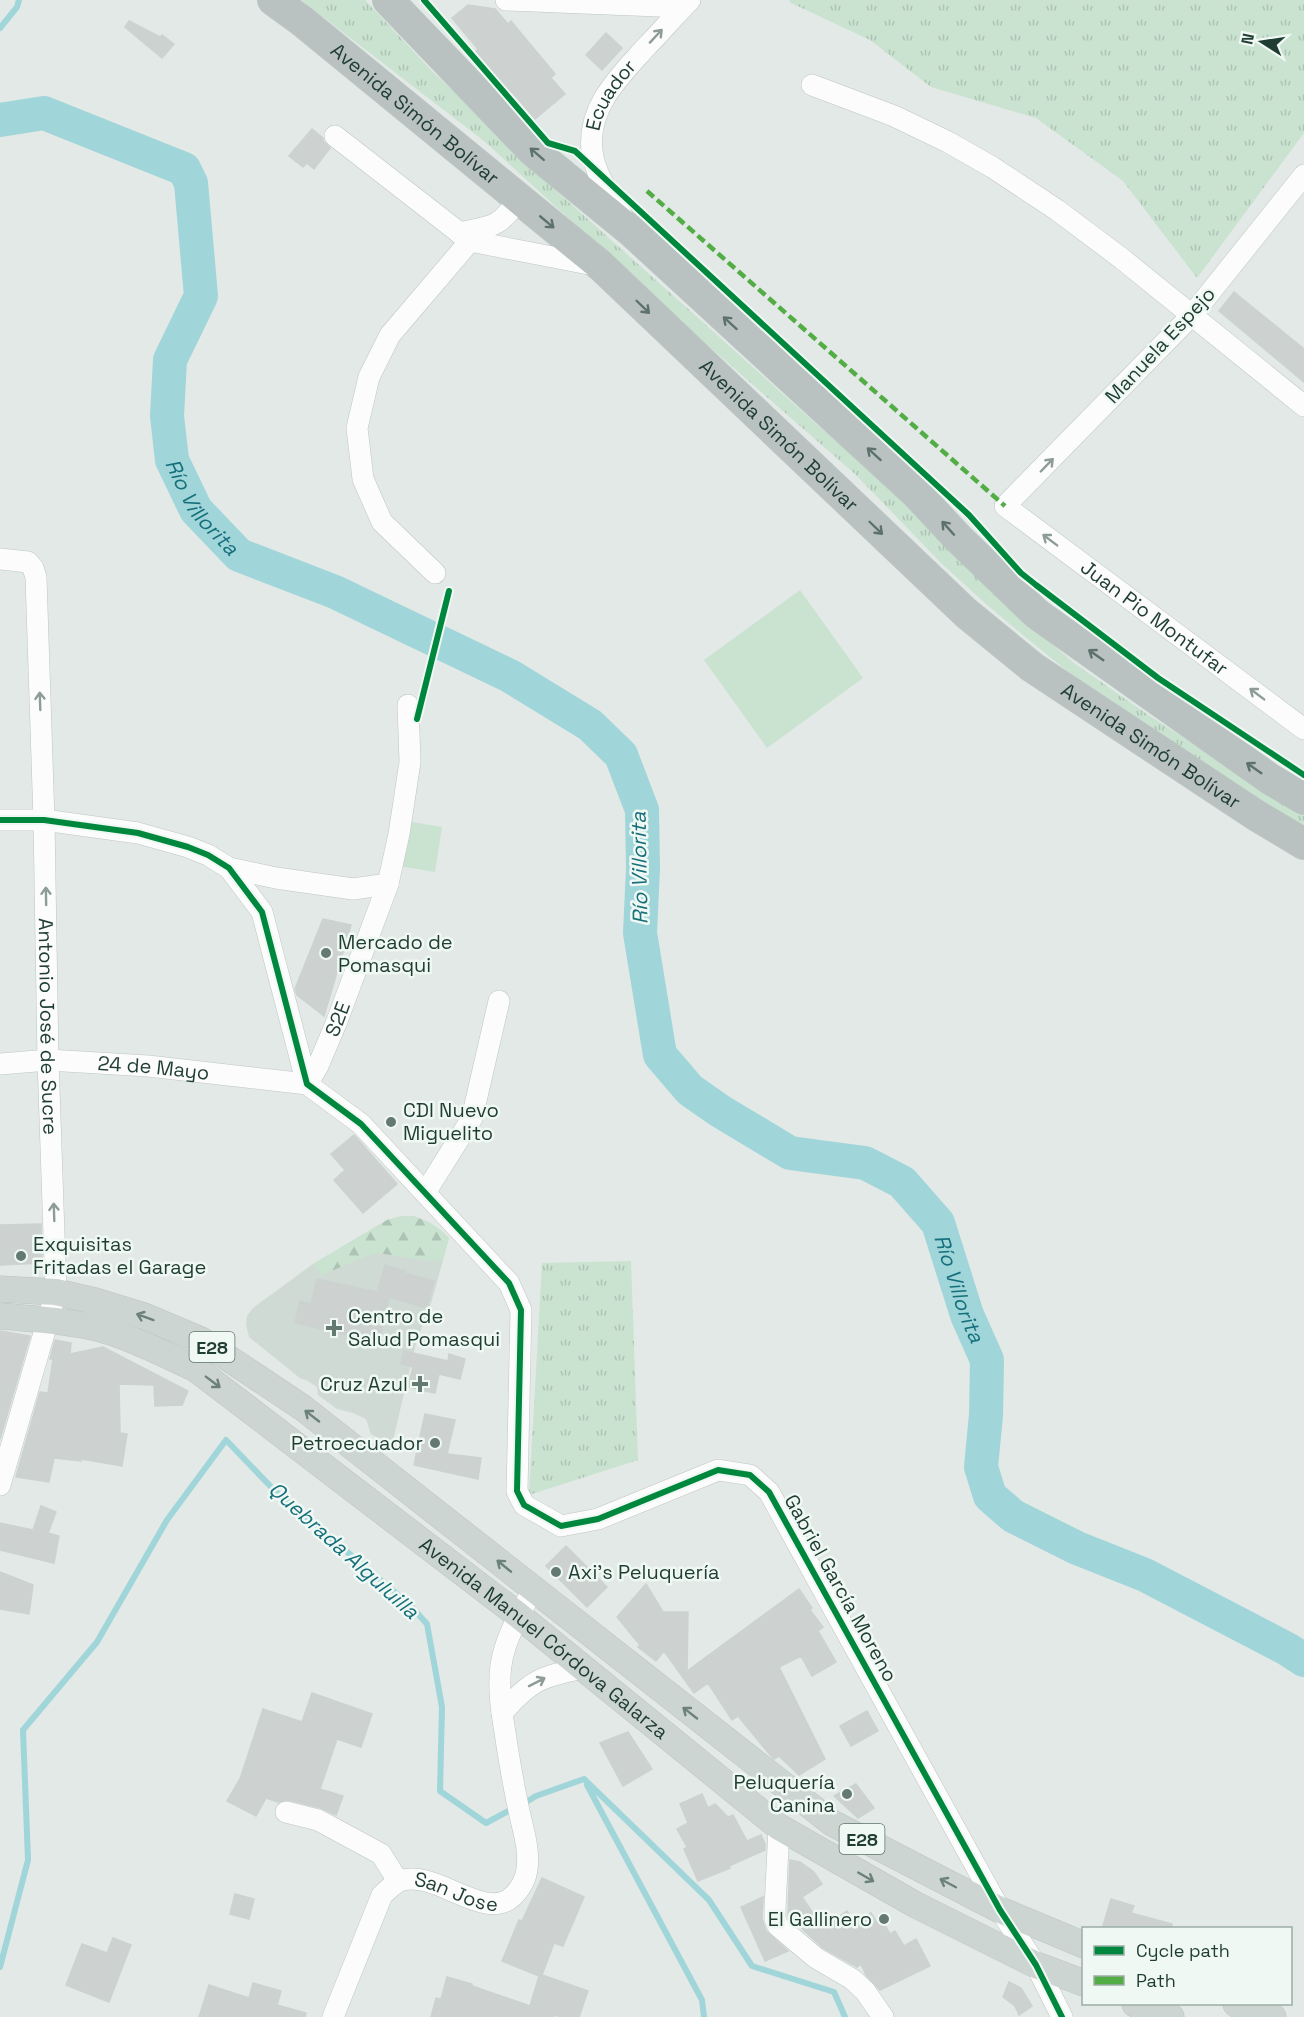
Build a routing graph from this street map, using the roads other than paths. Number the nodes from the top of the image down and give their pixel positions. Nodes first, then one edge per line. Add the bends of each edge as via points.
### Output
1 (273, 0) edge
2 (388, 0) edge
3 (506, 0) edge
4 (687, 4) edge
5 (812, 85) dead end
6 (335, 136) dead end
7 (1304, 175) edge
8 (519, 199) junction
9 (631, 231) junction
10 (465, 237) junction
11 (601, 266) junction
12 (1192, 315) junction
13 (1304, 406) edge
14 (1005, 506) joint
15 (0, 559) edge
16 (435, 573) dead end
17 (408, 705) dead end
18 (1304, 729) edge
19 (1304, 799) edge
20 (0, 820) edge
21 (44, 820) junction
22 (1304, 844) edge
23 (229, 868) junction
24 (388, 884) junction
25 (499, 1001) dead end
26 (48, 1060) junction
27 (0, 1064) edge
28 (307, 1084) junction
29 (425, 1194) junction
30 (0, 1289) edge
31 (56, 1292) junction
32 (0, 1316) edge
33 (48, 1320) junction
34 (391, 1478) junction
35 (0, 1485) edge
36 (371, 1502) junction
37 (457, 1530) junction
38 (440, 1555) junction
39 (533, 1590) junction
40 (518, 1615) junction
41 (583, 1668) junction
42 (502, 1713) junction
43 (286, 1812) dead end
44 (778, 1827) junction
45 (399, 1881) junction
46 (999, 1910) junction
47 (1045, 1930) junction
48 (1082, 1945) edge
49 (1039, 1966) junction
50 (1082, 1983) edge
51 (1138, 2005) edge
52 (1239, 2005) edge
53 (333, 2017) edge
54 (883, 2017) edge
55 (1062, 2017) edge
56 (1171, 2017) edge
57 (1273, 2017) edge

1 - 8 highway, Avenida Simón Bolívar
9 -> 2 highway, Avenida Simón Bolívar via 532,150
3 - 4 street, Ecuador
9 -> 4 street, Ecuador via 601,180 592,152 596,113 612,84
5 - 12 street via 894,116 992,167 1057,210
6 - 10 street
7 - 12 street, Manuela Espejo
8 - 10 street via 508,216
8 -> 11 highway, Avenida Simón Bolívar
19 -> 9 highway, Avenida Simón Bolívar via 1037,614 917,494
10 - 11 street
10 - 16 street via 390,335 369,376 357,428 363,479 382,522
11 -> 22 highway, Avenida Simón Bolívar via 966,613 1032,667
12 - 13 street
14 -> 12 street, Manuela Espejo
18 -> 14 street, Juan Pio Montufar
21 -> 15 street, Antonio José de Sucre via 36,577 28,562
17 - 24 street, S2E via 410,762
20 - 21 street
21 - 23 street via 138,833 188,847
26 -> 21 street, Antonio José de Sucre
23 - 24 street via 353,889
23 - 28 street via 262,912
24 - 28 street, S2E via 337,1021
25 - 29 street via 472,1118
26 - 27 street, 24 de Mayo
26 - 28 street, 24 de Mayo via 148,1066
31 -> 26 street, Antonio José de Sucre
28 - 29 street, Gabriel García Moreno via 361,1124
29 - 46 street, Gabriel García Moreno via 509,1283 521,1310 517,1491 524,1504 561,1526 598,1519 718,1470 750,1475 769,1492
30 - 31 main road, Avenida Manuel Córdova Galarza / E28
31 - 33 street, Antonio José de Sucre
34 -> 31 main road, Avenida Manuel Córdova Galarza / E28 via 303,1408 201,1340 144,1316
32 - 33 main road, Avenida Manuel Córdova Galarza / E28
33 - 35 street, Antonio José de Sucre
33 -> 36 main road, Avenida Manuel Córdova Galarza / E28 via 93,1327 141,1342 196,1369
34 - 36 main road
34 - 37 main road, Avenida Manuel Córdova Galarza / E28
36 - 38 main road, Avenida Manuel Córdova Galarza / E28
37 - 38 main road
39 -> 37 main road, Avenida Manuel Córdova Galarza / E28
38 - 40 main road, Avenida Manuel Córdova Galarza / E28
39 - 40 street, San Jose
46 -> 39 main road, Avenida Manuel Córdova Galarza / E28 via 832,1823
40 - 41 main road, Avenida Manuel Córdova Galarza / E28
40 - 42 street, San Jose via 501,1666
42 -> 41 street via 523,1690 539,1680
41 - 44 main road, Avenida Manuel Córdova Galarza / E28
42 - 45 street, San Jose via 526,1840 527,1870 522,1885 512,1897 491,1904 420,1878
43 - 45 street via 318,1820 381,1854
44 -> 49 main road, Avenida Manuel Córdova Galarza / E28 via 916,1905
44 - 54 street via 778,1926 816,1958 865,1990
45 - 53 street, San Jose via 382,1896
46 - 47 main road, Avenida Manuel Córdova Galarza / E28
46 - 49 street, Gabriel García Moreno
47 - 48 main road, Avenida Manuel Córdova Galarza / E28
47 - 49 main road
49 - 50 main road, Avenida Manuel Córdova Galarza / E28
49 - 55 street, Gabriel García Moreno
51 - 56 main road
52 - 57 main road

